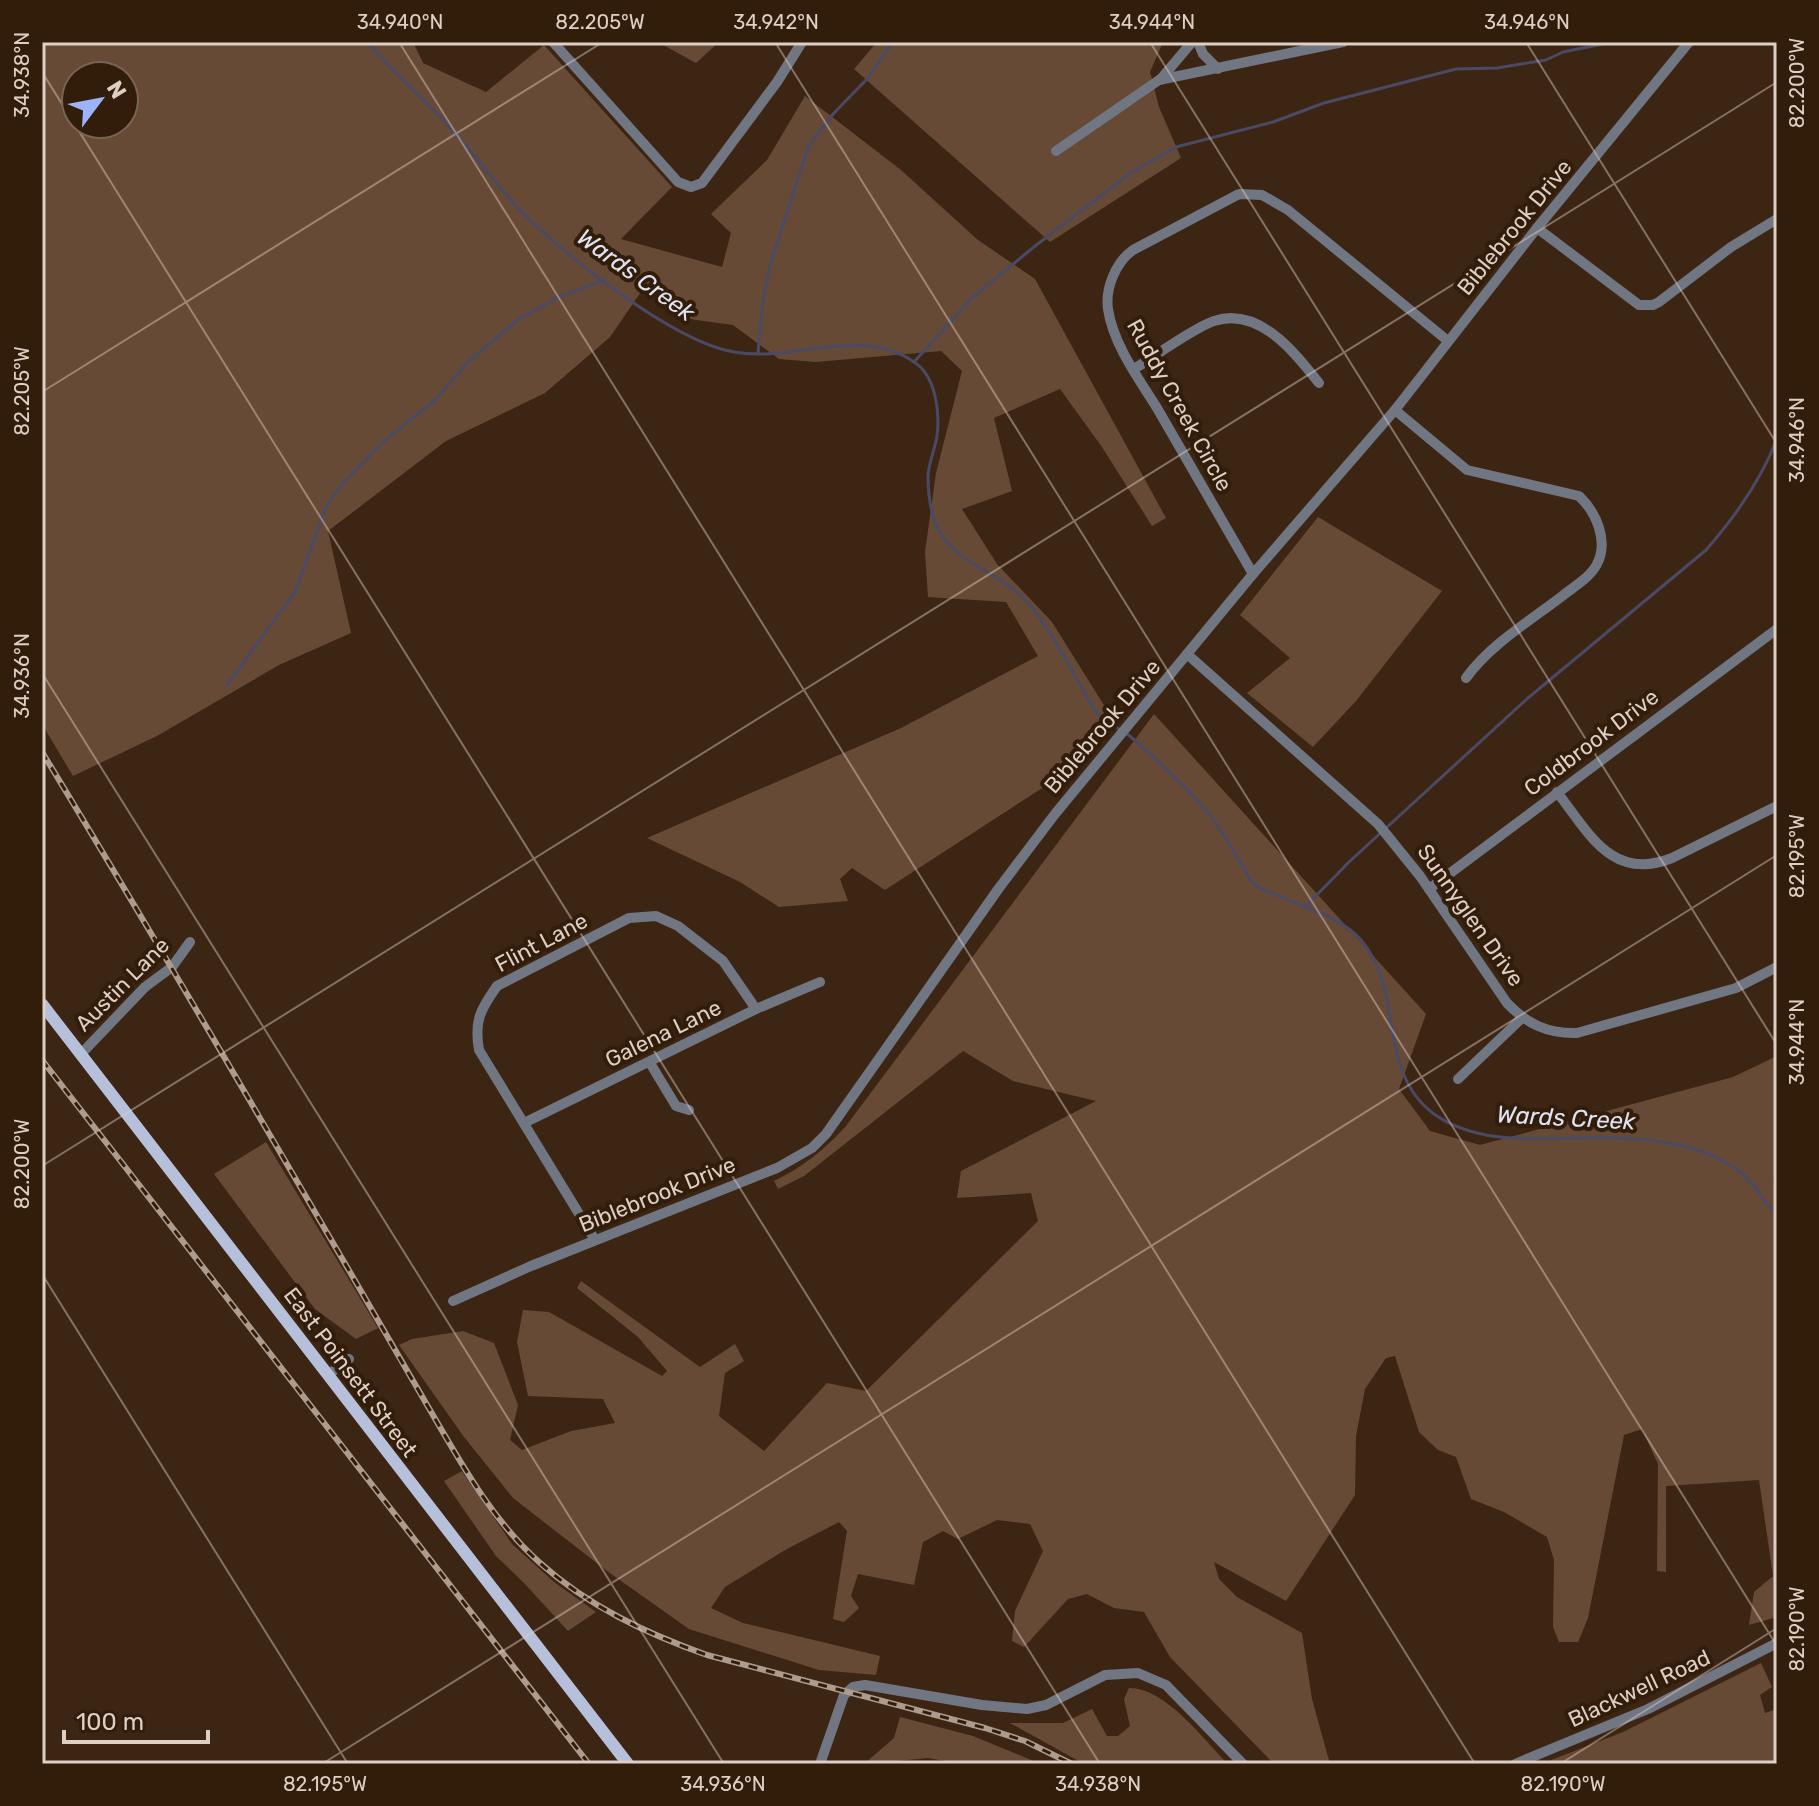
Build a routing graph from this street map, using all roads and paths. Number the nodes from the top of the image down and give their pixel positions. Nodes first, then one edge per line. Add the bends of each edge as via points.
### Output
1 (553, 42) edge
2 (802, 42) edge
3 (1195, 42) edge
4 (1343, 42) edge
5 (1689, 42) edge
6 (1218, 69) junction
7 (1159, 80) junction
8 (1056, 151) dead end
9 (1777, 219) edge
10 (1537, 228) junction
11 (1448, 341) junction
12 (1134, 369) junction
13 (1319, 383) dead end
14 (1395, 410) junction
15 (1253, 574) junction
16 (1777, 629) edge
17 (1187, 654) junction
18 (1466, 678) dead end
19 (1557, 792) junction
20 (1777, 806) edge
21 (1429, 889) junction
22 (190, 942) dead end
23 (1777, 967) edge
24 (820, 982) dead end
25 (42, 1004) edge
26 (756, 1009) junction
27 (1522, 1018) junction
28 (81, 1054) junction
29 (650, 1063) junction
30 (1458, 1079) dead end
31 (689, 1110) dead end
32 (524, 1123) junction
33 (595, 1240) junction
34 (453, 1301) dead end
35 (349, 1359) dead end
36 (329, 1374) junction
37 (1777, 1643) edge
38 (628, 1764) edge
39 (820, 1764) edge
40 (1243, 1764) edge
41 (1515, 1764) edge

1 - 2 street via 678,182 691,187 702,183
3 - 6 street
3 - 7 street
4 - 6 street
5 - 10 street, Biblebrook Drive
6 - 7 street
7 - 8 street
9 - 10 street via 1646,306 1632,301
10 - 11 street, Biblebrook Drive
11 - 12 street, Ruddy Creek Circle via 1288,210 1247,193 1133,250 1121,262 1107,305 1111,325
11 - 14 street, Biblebrook Drive
12 - 13 street via 1213,321 1231,318 1267,329
12 - 15 street, Ruddy Creek Circle
14 - 15 street, Biblebrook Drive
14 - 18 street via 1467,470 1579,496 1599,528 1601,551 1590,574 1480,659
15 - 17 street, Biblebrook Drive
16 - 19 street, Coldbrook Drive
17 - 21 street, Sunnyglen Drive via 1354,800
17 - 33 street, Biblebrook Drive via 1023,855 826,1134 777,1168
19 - 20 street via 1601,848 1618,861 1645,865 1672,858
19 - 21 street, Coldbrook Drive
21 - 27 street, Sunnyglen Drive
22 - 28 street, Austin Lane via 172,967 145,987
23 - 27 street, Sunnyglen Drive via 1736,988 1577,1033 1548,1031
24 - 26 street, Galena Lane
25 - 28 main road, East Poinsett Street
26 - 29 street, Galena Lane
26 - 32 street, Flint Lane via 723,961 678,926 656,916 629,918 497,986 484,1004 475,1030 479,1050
27 - 30 street
28 - 36 main road, East Poinsett Street
29 - 31 street via 676,1106
29 - 32 street, Galena Lane
32 - 33 street, Flint Lane
33 - 34 street, Biblebrook Drive
35 - 36 street
36 - 38 main road, East Poinsett Street
37 - 41 street, Blackwell Road via 1648,1709
39 - 40 street via 844,1695 853,1687 1027,1709 1105,1675 1127,1672 1166,1685

